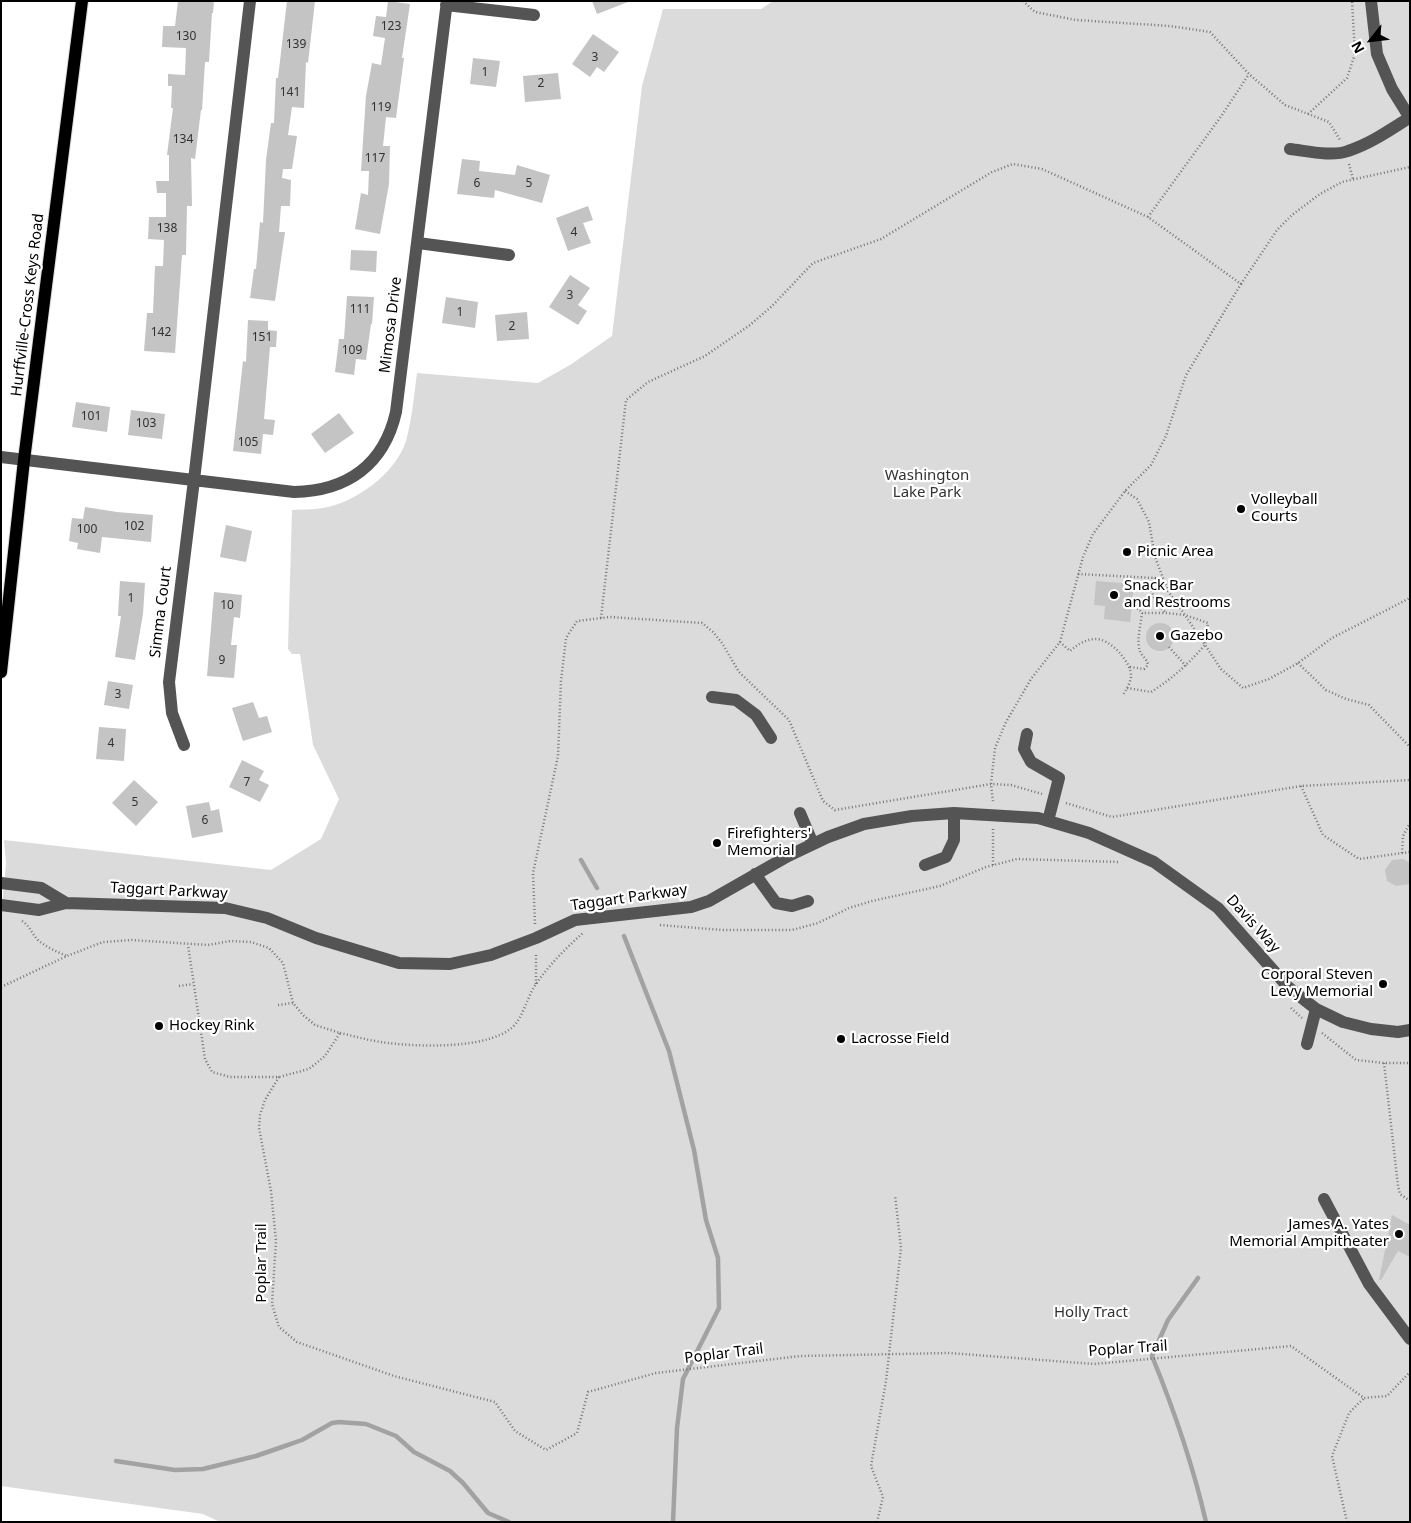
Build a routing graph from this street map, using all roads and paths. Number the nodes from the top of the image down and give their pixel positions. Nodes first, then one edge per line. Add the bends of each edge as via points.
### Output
1 (82, 1) edge
2 (250, 1) edge
3 (1022, 1) edge
4 (1352, 1) edge
5 (1371, 1) edge
6 (446, 3) edge
7 (534, 15) dead end
8 (1249, 74) junction
9 (1308, 114) junction
10 (1410, 118) edge
11 (1290, 149) dead end
12 (1347, 152) junction
13 (1410, 167) edge
14 (1353, 179) junction
15 (1148, 217) junction
16 (418, 244) junction
17 (509, 255) dead end
18 (1241, 284) junction
19 (1, 458) edge
20 (24, 460) junction
21 (194, 480) junction
22 (1125, 491) junction
23 (1078, 574) junction
24 (1155, 578) junction
25 (1163, 578) junction
26 (1410, 598) edge
27 (1132, 607) dead end
28 (1166, 612) junction
29 (1142, 613) junction
30 (1185, 615) junction
31 (601, 618) junction
32 (1060, 642) junction
33 (1204, 645) junction
34 (1169, 647) dead end
35 (1298, 663) junction
36 (1186, 666) junction
37 (1130, 667) junction
38 (1, 672) edge
39 (1127, 688) junction
40 (1123, 695) dead end
41 (712, 697) dead end
42 (1026, 734) dead end
43 (771, 738) dead end
44 (184, 745) dead end
45 (1410, 747) edge
46 (1410, 780) edge
47 (991, 784) junction
48 (1301, 786) junction
49 (1054, 799) junction
50 (800, 813) dead end
51 (954, 813) junction
52 (1048, 821) junction
53 (1410, 823) edge
54 (813, 844) junction
55 (1410, 852) edge
56 (1402, 853) junction
57 (1122, 862) dead end
58 (1154, 862) joint
59 (925, 865) dead end
60 (755, 874) junction
61 (1, 883) edge
62 (808, 901) dead end
63 (66, 903) junction
64 (1, 905) edge
65 (20, 919) dead end
66 (654, 924) dead end
67 (535, 928) dead end
68 (583, 932) dead end
69 (188, 945) junction
70 (536, 948) dead end
71 (67, 956) junction
72 (193, 984) junction
73 (536, 984) junction
74 (179, 986) dead end
75 (1, 987) edge
76 (293, 1002) junction
77 (278, 1005) dead end
78 (1291, 1008) dead end
79 (1316, 1009) junction
80 (1312, 1025) junction
81 (1410, 1030) edge
82 (340, 1033) junction
83 (1307, 1044) dead end
84 (1384, 1063) junction
85 (1410, 1063) edge
86 (279, 1077) junction
87 (895, 1195) dead end
88 (1324, 1199) dead end
89 (1410, 1201) edge
90 (1410, 1339) edge
91 (889, 1354) junction
92 (1410, 1372) edge
93 (1364, 1398) junction
94 (876, 1522) edge
95 (1347, 1522) edge

1 - 20 main road, Hurffville-Cross Keys Road
2 - 21 street
3 - 8 path via 1035,12 1076,20 1210,32
4 - 9 path via 1355,54 1346,78
5 - 10 street via 1377,54 1392,90
6 - 7 street
6 - 16 street, Mimosa Drive
8 - 9 path via 1286,105
8 - 15 path
9 - 12 path via 1329,122
10 - 12 street
11 - 12 street
12 - 14 path
13 - 14 path
14 - 18 path via 1320,194 1292,215 1277,230
15 - 18 path
15 - 31 path via 1042,169 1013,164 992,172 881,239 813,264 772,306 727,342 705,356 648,382 626,400
16 - 17 street
16 - 21 street, Mimosa Drive via 396,412 378,455 351,478 320,490 279,491
18 - 22 path via 1186,374 1162,444 1150,465
19 - 20 street, Mimosa Drive
20 - 21 street, Mimosa Drive
20 - 38 main road, Hurffville-Cross Keys Road
21 - 44 street, Simma Court via 169,682 172,713
22 - 23 path via 1093,534
22 - 25 path via 1137,499 1149,522 1155,557
23 - 24 path
23 - 32 path
24 - 25 path
24 - 28 path via 1150,586 1152,595
25 - 30 path
26 - 35 path via 1332,638
27 - 29 path
28 - 29 path
28 - 30 path
29 - 37 path via 1138,646 1148,665 1144,669
30 - 33 path
30 - 33 path via 1208,623
31 - 47 path via 702,623 708,627 739,672 789,720 823,801 835,810
31 - 67 path via 577,621 566,638 558,756 533,873
32 - 37 path via 1070,651 1079,643 1096,638 1116,649
32 - 47 path via 1031,679 1006,722 995,748
33 - 35 path via 1221,669 1243,688 1269,680
33 - 36 path
34 - 36 path
35 - 45 path via 1326,690 1369,706
36 - 39 path via 1151,692
37 - 39 path
39 - 40 path
41 - 43 street via 736,700 756,715
42 - 49 street via 1024,749 1032,762 1059,778
46 - 48 path
47 - 49 path via 1012,785
48 - 49 path via 1112,817
48 - 56 path via 1323,835 1359,859
49 - 52 street
50 - 54 street
51 - 52 street, Taggart Parkway
51 - 54 street, Taggart Parkway via 864,824
51 - 59 street via 954,840 946,857
52 - 58 street, Taggart Parkway via 1089,833
53 - 56 path via 1403,836
54 - 60 street, Taggart Parkway
55 - 56 path
57 - 66 path via 1017,859 986,867 940,886 849,908 818,923 792,930 722,930
58 - 79 street, Davis Way via 1218,908 1288,988
60 - 62 street via 776,903 792,906
60 - 63 street, Taggart Parkway via 709,901 692,907 575,920 491,955 450,964 399,962 316,938 268,918 225,908
61 - 63 street, Taggart Parkway via 41,888
63 - 64 street, Taggart Parkway via 39,910
65 - 71 path via 30,926 38,939
68 - 73 path
69 - 71 path via 132,940 104,942
69 - 72 path
69 - 76 path via 230,941 251,942 269,948 283,963
70 - 73 path
71 - 75 path
72 - 74 path
72 - 86 path via 205,1059 212,1072 230,1077
73 - 82 path via 516,1023 504,1033 483,1041 425,1046 382,1042
76 - 77 path
76 - 82 path via 314,1025
78 - 80 path
79 - 80 street
79 - 81 street, Davis Way via 1343,1022 1372,1030
80 - 83 street
80 - 84 path via 1356,1060
82 - 86 path via 325,1056 309,1069
84 - 85 path
84 - 89 path via 1398,1186 1400,1194
86 - 91 path, Poplar Trail via 265,1100 259,1128 276,1241 272,1304 278,1326 297,1342 394,1376 495,1402 515,1431 546,1450 577,1433 588,1392 656,1373 800,1356
87 - 91 path via 901,1248
88 - 90 street via 1369,1284
91 - 93 path, Poplar Trail via 949,1354 1094,1364 1291,1346
91 - 94 path via 871,1466 884,1497
92 - 93 path via 1387,1396
93 - 95 path via 1349,1413 1332,1456

